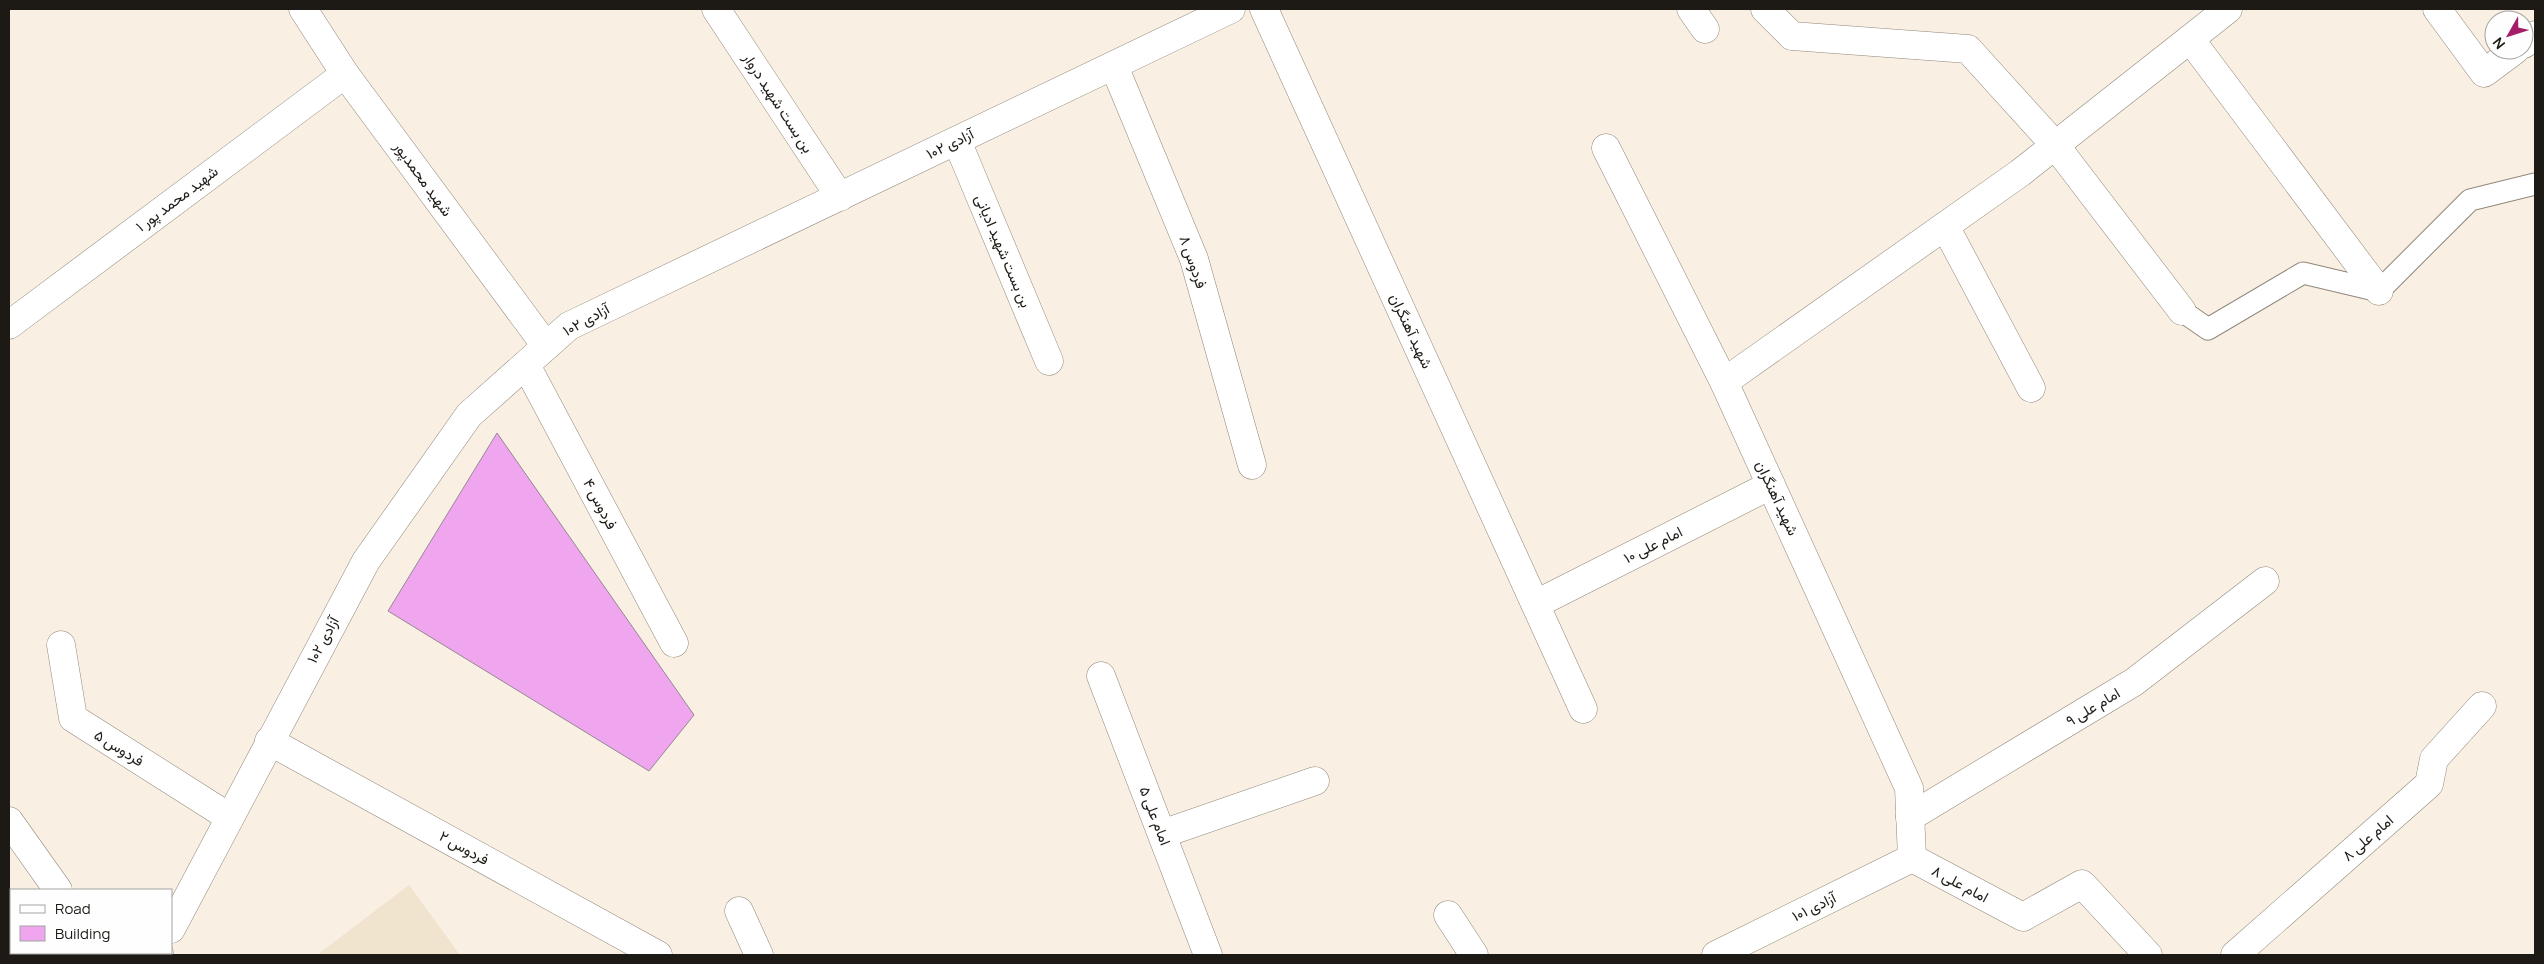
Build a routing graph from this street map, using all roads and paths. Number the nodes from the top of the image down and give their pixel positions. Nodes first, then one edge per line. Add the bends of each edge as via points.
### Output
1 (303, 9) edge
2 (716, 9) edge
3 (1231, 9) edge
4 (1264, 9) edge
5 (1765, 9) edge
6 (2228, 9) edge
7 (2436, 9) edge
8 (2190, 39) junction
9 (2502, 60) edge
10 (1114, 66) junction
11 (346, 74) junction
12 (957, 141) junction
13 (2055, 145) junction
14 (1606, 148) dead end
15 (2535, 184) edge
16 (840, 197) junction
17 (1945, 226) junction
18 (2379, 290) junction
19 (2182, 312) joint
20 (9, 325) edge
21 (546, 346) junction
22 (1049, 361) dead end
23 (526, 365) junction
24 (1724, 382) junction
25 (2031, 388) dead end
26 (1252, 465) dead end
27 (1771, 485) junction
28 (2265, 581) dead end
29 (1536, 604) junction
30 (674, 643) dead end
31 (61, 644) dead end
32 (1101, 676) dead end
33 (2482, 706) dead end
34 (1583, 708) dead end
35 (269, 741) junction
36 (1315, 780) dead end
37 (229, 817) junction
38 (1910, 817) junction
39 (9, 821) edge
40 (1162, 834) junction
41 (1912, 858) junction
42 (57, 889) edge
43 (740, 911) dead end
44 (1448, 914) dead end
45 (172, 927) edge
46 (658, 955) edge
47 (759, 955) edge
48 (1208, 955) edge
49 (1474, 955) edge
50 (1716, 955) edge
51 (2148, 955) edge
52 (2235, 955) edge

1 - 11 street, شهید محمدپور
2 - 16 street, بن بست شهید دروار
3 - 10 street, آزادی ۱۰۲
4 - 29 street, شهید آهنگران
5 - 13 street via 1792,36 1968,49
6 - 8 street
7 - 9 street via 2484,73
8 - 13 street
8 - 18 street
10 - 12 street, آزادی ۱۰۲
10 - 26 street, فردوس ۸ via 1194,259
11 - 20 street, شهید محمد پور ۱
11 - 21 street, شهید محمدپور
12 - 16 street, آزادی ۱۰۲
12 - 22 street, بن بست شهید ادیانی
13 - 17 street
13 - 19 street
14 - 24 street, شهید آهنگران
15 - 18 lane via 2470,200
16 - 21 street, آزادی ۱۰۲ via 569,326
17 - 24 street
17 - 25 street
18 - 19 lane via 2303,274 2208,329
21 - 23 street, آزادی ۱۰۲
23 - 30 street, فردوس ۴
23 - 35 street, آزادی ۱۰۲ via 469,415 366,561
24 - 27 street, شهید آهنگران
27 - 29 street, امام علی ۱۰
27 - 38 street, شهید آهنگران via 1909,788
28 - 38 street, امام علی ۹ via 2134,682
29 - 34 street, شهید آهنگران
31 - 37 street, فردوس ۵ via 73,718
32 - 40 street, امام علی ۵
33 - 52 street, امام علی ۸ via 2434,759 2429,784
35 - 37 street, آزادی ۱۰۲
35 - 46 street, فردوس ۲
36 - 40 street
37 - 45 street, آزادی ۱۰۲
38 - 41 street, شهید آهنگران
39 - 42 street
40 - 48 street, امام علی ۵
41 - 50 street, آزادی ۱۰۱
41 - 51 street, امام علی ۸ via 2023,917 2082,884
43 - 47 street
44 - 49 street

